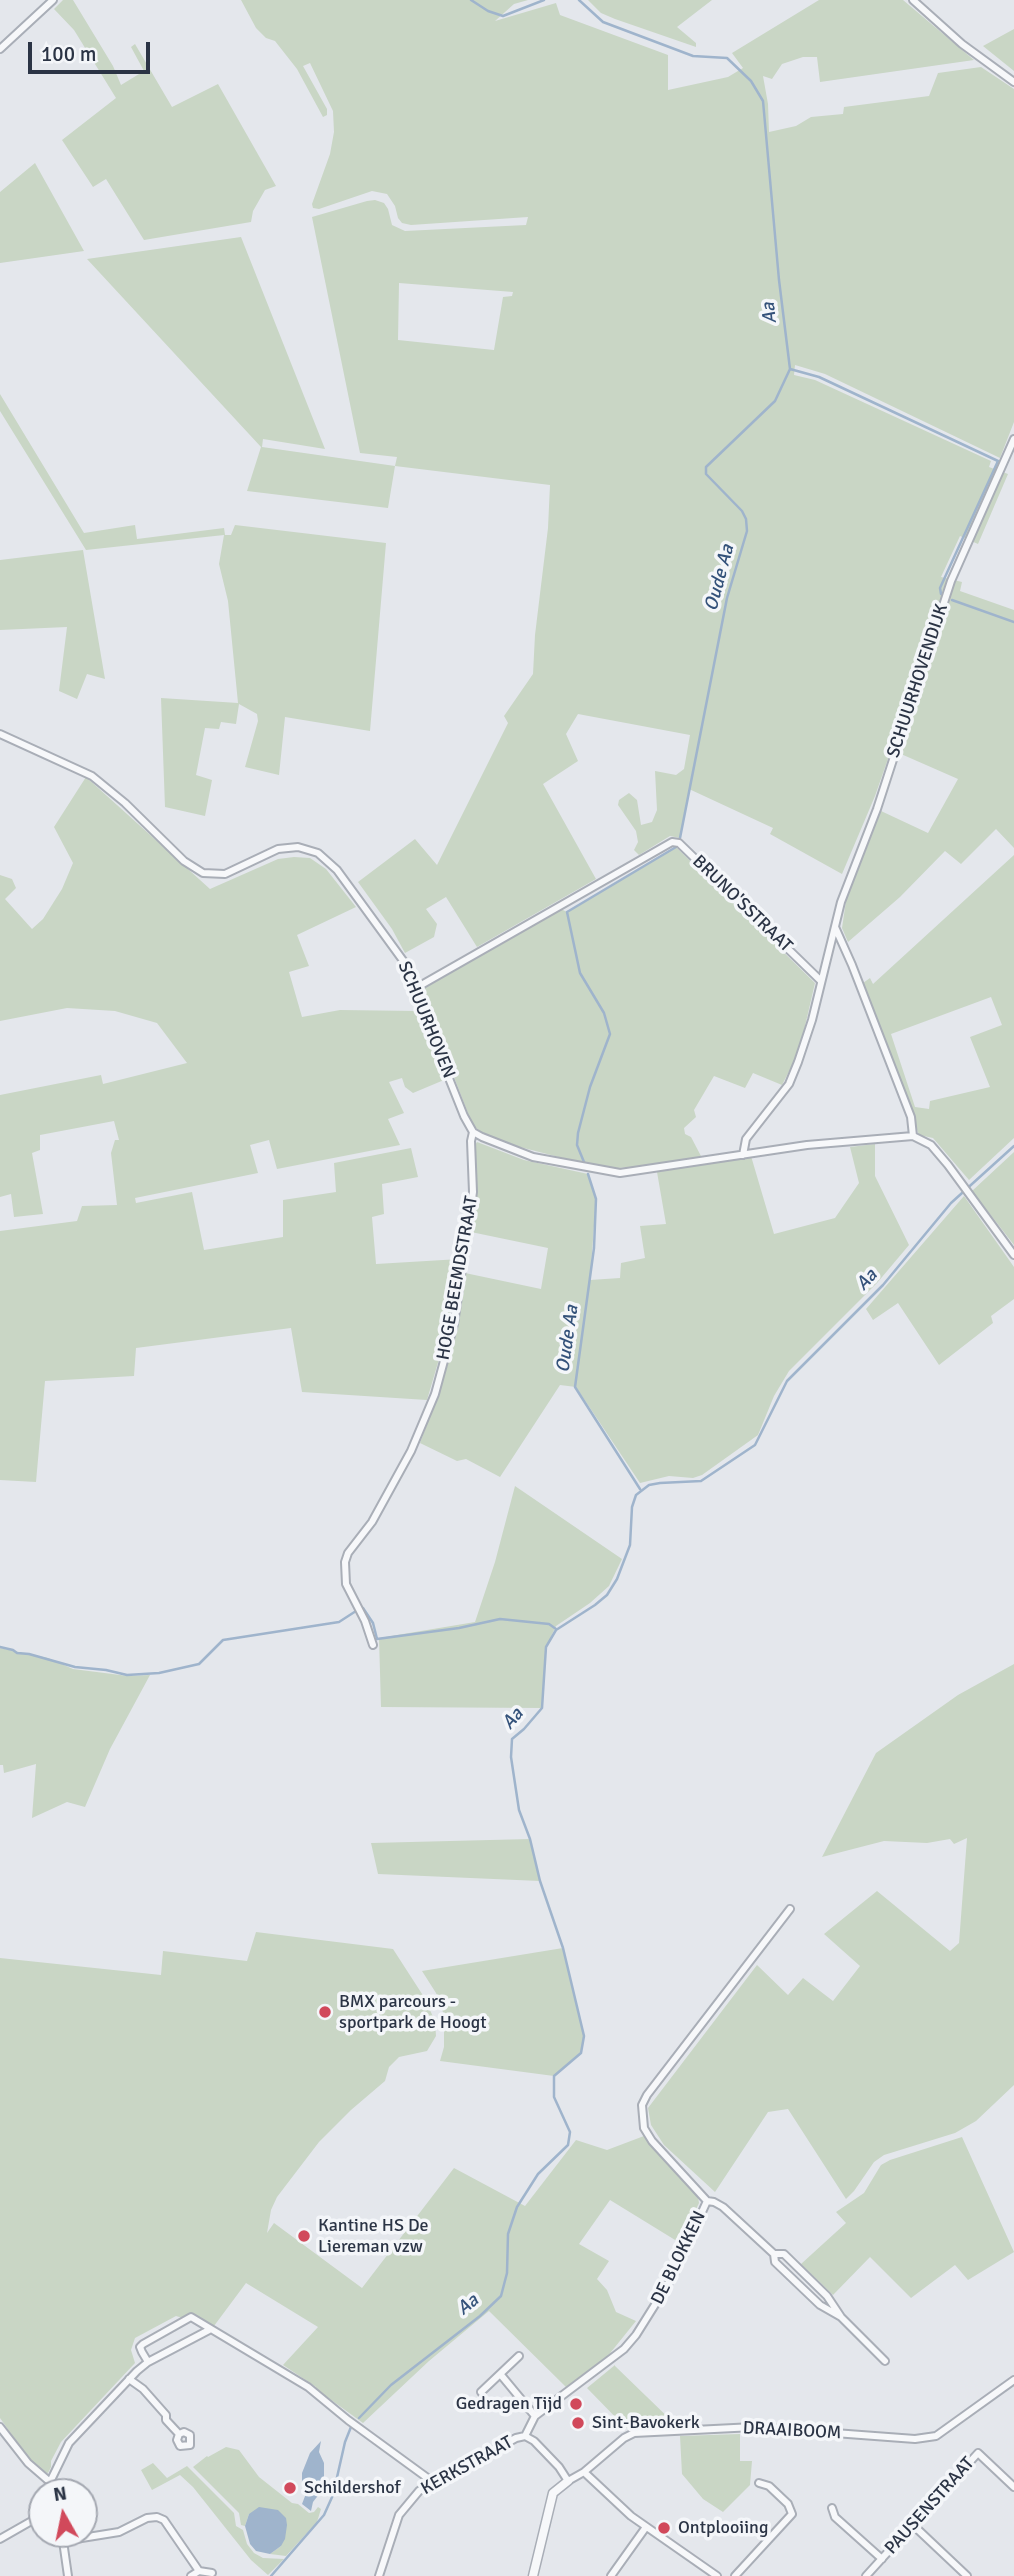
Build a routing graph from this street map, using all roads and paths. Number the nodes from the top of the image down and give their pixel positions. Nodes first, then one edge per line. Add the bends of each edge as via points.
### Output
1 (52, 0) edge
2 (913, 0) edge
3 (0, 49) edge
4 (1014, 82) edge
5 (1014, 439) edge
6 (0, 734) edge
7 (835, 928) junction
8 (821, 981) junction
9 (416, 988) junction
10 (473, 1132) junction
11 (914, 1136) junction
12 (743, 1154) junction
13 (1014, 1255) edge
14 (373, 1646) dead end
15 (790, 1909) dead end
16 (707, 2201) junction
17 (774, 2254) junction
18 (841, 2317) junction
19 (209, 2330) junction
20 (519, 2356) dead end
21 (885, 2361) dead end
22 (148, 2362) junction
23 (501, 2375) junction
24 (129, 2379) junction
25 (1014, 2380) edge
26 (481, 2392) dead end
27 (535, 2416) junction
28 (0, 2427) edge
29 (179, 2434) dead end
30 (525, 2436) junction
31 (584, 2472) junction
32 (45, 2478) edge
33 (52, 2478) edge
34 (568, 2481) junction
35 (433, 2482) junction
36 (759, 2483) dead end
37 (1014, 2487) edge
38 (832, 2508) dead end
39 (28, 2523) edge
40 (913, 2525) junction
41 (646, 2527) junction
42 (98, 2534) edge
43 (0, 2539) edge
44 (64, 2548) edge
45 (882, 2559) junction
46 (199, 2571) junction
47 (212, 2574) dead end
48 (68, 2576) edge
49 (191, 2576) edge
50 (379, 2576) edge
51 (533, 2576) edge
52 (611, 2576) edge
53 (717, 2576) edge
54 (734, 2576) edge
55 (866, 2576) edge
56 (967, 2576) edge

1 - 3 street
2 - 4 street
5 - 7 street, SCHUURHOVENDIJK via 951,580
6 - 9 street, SCHUURHOVEN via 92,776 203,873 225,874 278,849 298,847 317,853 337,870 385,934
7 - 8 street, SCHUURHOVENDIJK
7 - 11 street via 911,1117
8 - 9 street, BRUNO'SSTRAAT via 679,843 671,842
8 - 12 street via 789,1084 746,1139
9 - 10 street, SCHUURHOVEN
10 - 12 street via 533,1157 620,1173
10 - 14 street, HOGE BEEMDSTRAAT via 473,1192 454,1324 435,1394 411,1451 345,1562 346,1584
11 - 12 street
11 - 13 street via 931,1145
15 - 16 street, DE BLOKKEN via 642,2105 644,2128 652,2141
16 - 17 street via 723,2207
16 - 27 street, DE BLOKKEN via 673,2276 636,2335
17 - 18 street via 775,2262 820,2305
17 - 18 street via 784,2254 827,2296
18 - 21 street
19 - 22 street
19 - 22 street via 191,2317 143,2344
19 - 35 street via 308,2387
20 - 23 street
22 - 24 street
23 - 26 street
23 - 27 street
24 - 29 street via 143,2389
24 - 33 street via 69,2443
25 - 31 street, DRAAIBOOM via 936,2436 915,2439 754,2427 634,2433
27 - 30 street, KERKSTRAAT
28 - 32 street
30 - 34 street, KERKSTRAAT
30 - 35 street, KERKSTRAAT
31 - 34 street, DRAAIBOOM
31 - 41 street
34 - 51 street via 553,2493
35 - 50 street, KERKSTRAAT via 399,2515
36 - 54 street via 769,2486 792,2514
37 - 40 street, PAUSENSTRAAT via 978,2453
38 - 45 street, PAUSENSTRAAT via 835,2517
39 - 43 street
40 - 45 street, PAUSENSTRAAT
40 - 56 street
41 - 52 street
41 - 53 street
42 - 46 street via 115,2533 157,2517
44 - 48 street
45 - 55 street, PAUSENSTRAAT
46 - 47 street
46 - 49 street

